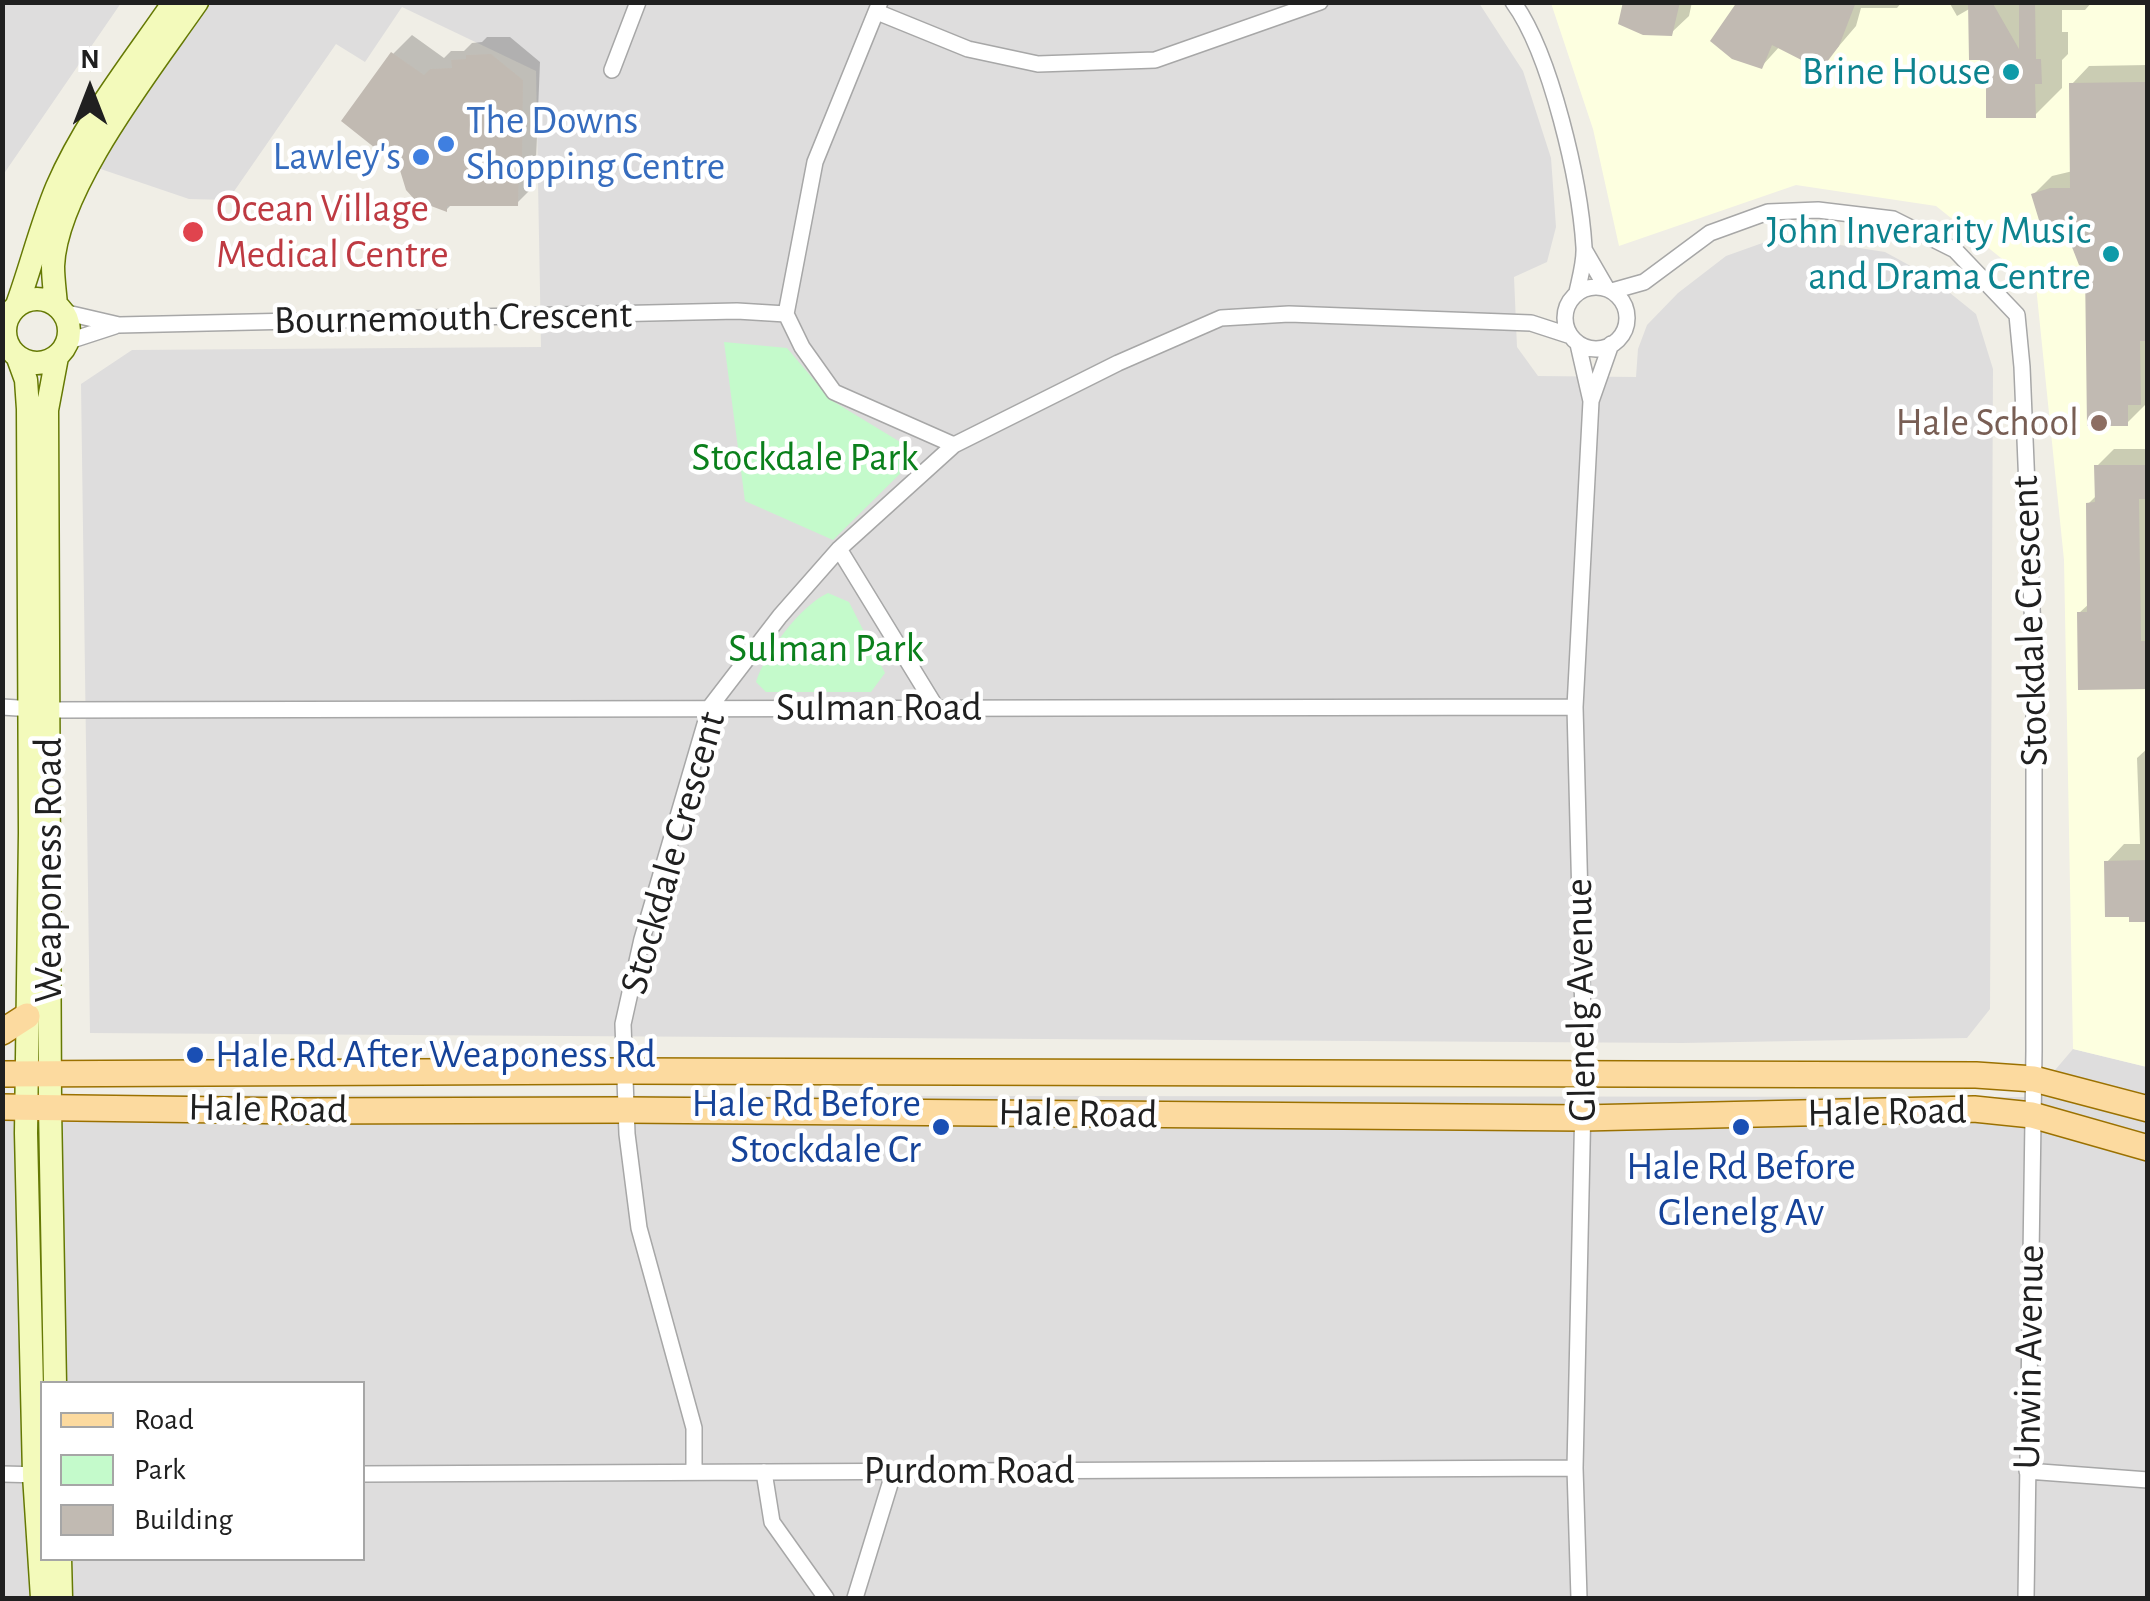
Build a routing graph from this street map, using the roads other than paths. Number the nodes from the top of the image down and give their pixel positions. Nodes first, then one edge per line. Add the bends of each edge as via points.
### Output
1 (174, 2) edge
2 (197, 2) edge
3 (638, 2) edge
4 (1320, 2) edge
5 (1514, 2) edge
6 (879, 7) edge
7 (612, 70) dead end
8 (1585, 251) junction
9 (1644, 282) junction
10 (1609, 290) junction
11 (1577, 292) junction
12 (60, 308) junction
13 (1566, 311) junction
14 (10, 312) edge
15 (786, 314) junction
16 (1627, 316) junction
17 (1531, 323) junction
18 (119, 325) junction
19 (1574, 340) junction
20 (1611, 344) junction
21 (63, 349) junction
22 (11, 353) edge
23 (1590, 401) junction
24 (954, 445) junction
25 (839, 549) junction
26 (2, 707) edge
27 (710, 707) junction
28 (1576, 707) junction
29 (39, 709) junction
30 (936, 709) junction
31 (27, 1016) junction
32 (2, 1032) edge
33 (625, 1071) junction
34 (27, 1073) edge
35 (1584, 1074) junction
36 (2034, 1079) junction
37 (26, 1107) edge
38 (2148, 1109) edge
39 (626, 1110) junction
40 (2032, 1115) junction
41 (1583, 1118) junction
42 (2148, 1148) edge
43 (55, 1381) edge
44 (1575, 1468) junction
45 (894, 1471) junction
46 (2028, 1471) junction
47 (694, 1472) junction
48 (764, 1472) junction
49 (2, 1474) edge
50 (365, 1474) edge
51 (38, 1475) edge
52 (2148, 1480) edge
53 (40, 1536) edge
54 (41, 1561) edge
55 (60, 1561) edge
56 (42, 1598) edge
57 (61, 1598) edge
58 (826, 1598) edge
59 (854, 1598) edge
60 (1579, 1598) edge
61 (2026, 1598) edge

1 - 14 main road via 89,124
2 - 12 main road via 102,142 70,204 54,264
3 - 7 street
4 - 6 street via 1155,60 1038,64 968,48
5 - 8 street via 1556,97
6 - 15 street via 815,162
8 - 10 street
8 - 11 street
9 - 10 street, Stockdale Crescent
9 - 16 street, Stockdale Crescent
9 - 36 street, Stockdale Crescent via 1710,233 1768,212 1818,210 1894,220 1956,250 2016,315 2034,656
10 - 11 street
10 - 16 street
11 - 13 street
12 - 14 main road via 36,299
12 - 18 street, Bournemouth Crescent
12 - 21 main road via 68,320
13 - 17 street, Stockdale Crescent
13 - 19 street, Glenelg Avenue
14 - 22 main road via 4,332
15 - 18 street, Bournemouth Crescent
15 - 24 street via 834,392
16 - 20 street, Glenelg Avenue
17 - 19 street, Stockdale Crescent
17 - 24 street, Stockdale Crescent via 1289,314 1221,318
18 - 21 street, Bournemouth Crescent
19 - 20 street via 1592,348
19 - 23 street, Glenelg Avenue
20 - 23 street, Glenelg Avenue
21 - 22 main road via 38,364
21 - 29 main road, Weaponess Road via 47,410
22 - 29 main road, Weaponess Road via 26,380
23 - 28 street, Glenelg Avenue
24 - 25 street, Stockdale Crescent
25 - 27 street, Stockdale Crescent
25 - 30 street
26 - 29 street, Sulman Road
27 - 29 street, Sulman Road
27 - 30 street, Sulman Road
27 - 33 street, Stockdale Crescent via 642,939 623,1024
28 - 30 street, Sulman Road
28 - 35 street, Glenelg Avenue
29 - 31 main road, Weaponess Road
29 - 34 main road, Weaponess Road
31 - 32 main road
31 - 34 main road, Weaponess Road
33 - 34 main road, Hale Road
33 - 35 main road, Hale Road
33 - 39 street, Stockdale Crescent
34 - 37 main road, Weaponess Road
35 - 36 main road, Hale Road
35 - 41 street, Glenelg Avenue
36 - 38 main road, Hale Road
36 - 40 street, Stockdale Crescent
37 - 39 main road, Hale Road
37 - 43 main road, Weaponess Road
37 - 51 main road, Weaponess Road
39 - 41 main road, Hale Road
39 - 47 street, Stockdale Crescent via 639,1228 694,1428
40 - 41 main road, Hale Road via 1974,1109
40 - 42 main road, Hale Road
40 - 46 street, Unwin Avenue
41 - 44 street, Glenelg Avenue
44 - 45 street, Purdom Road
44 - 60 street, Glenelg Avenue
45 - 48 street, Purdom Road
45 - 59 street
46 - 52 street
46 - 61 street, Unwin Avenue
47 - 48 street, Purdom Road
47 - 50 street, Purdom Road
48 - 58 street via 772,1522
49 - 51 street
51 - 53 main road, Weaponess Road
54 - 56 main road, Weaponess Road
55 - 57 main road

